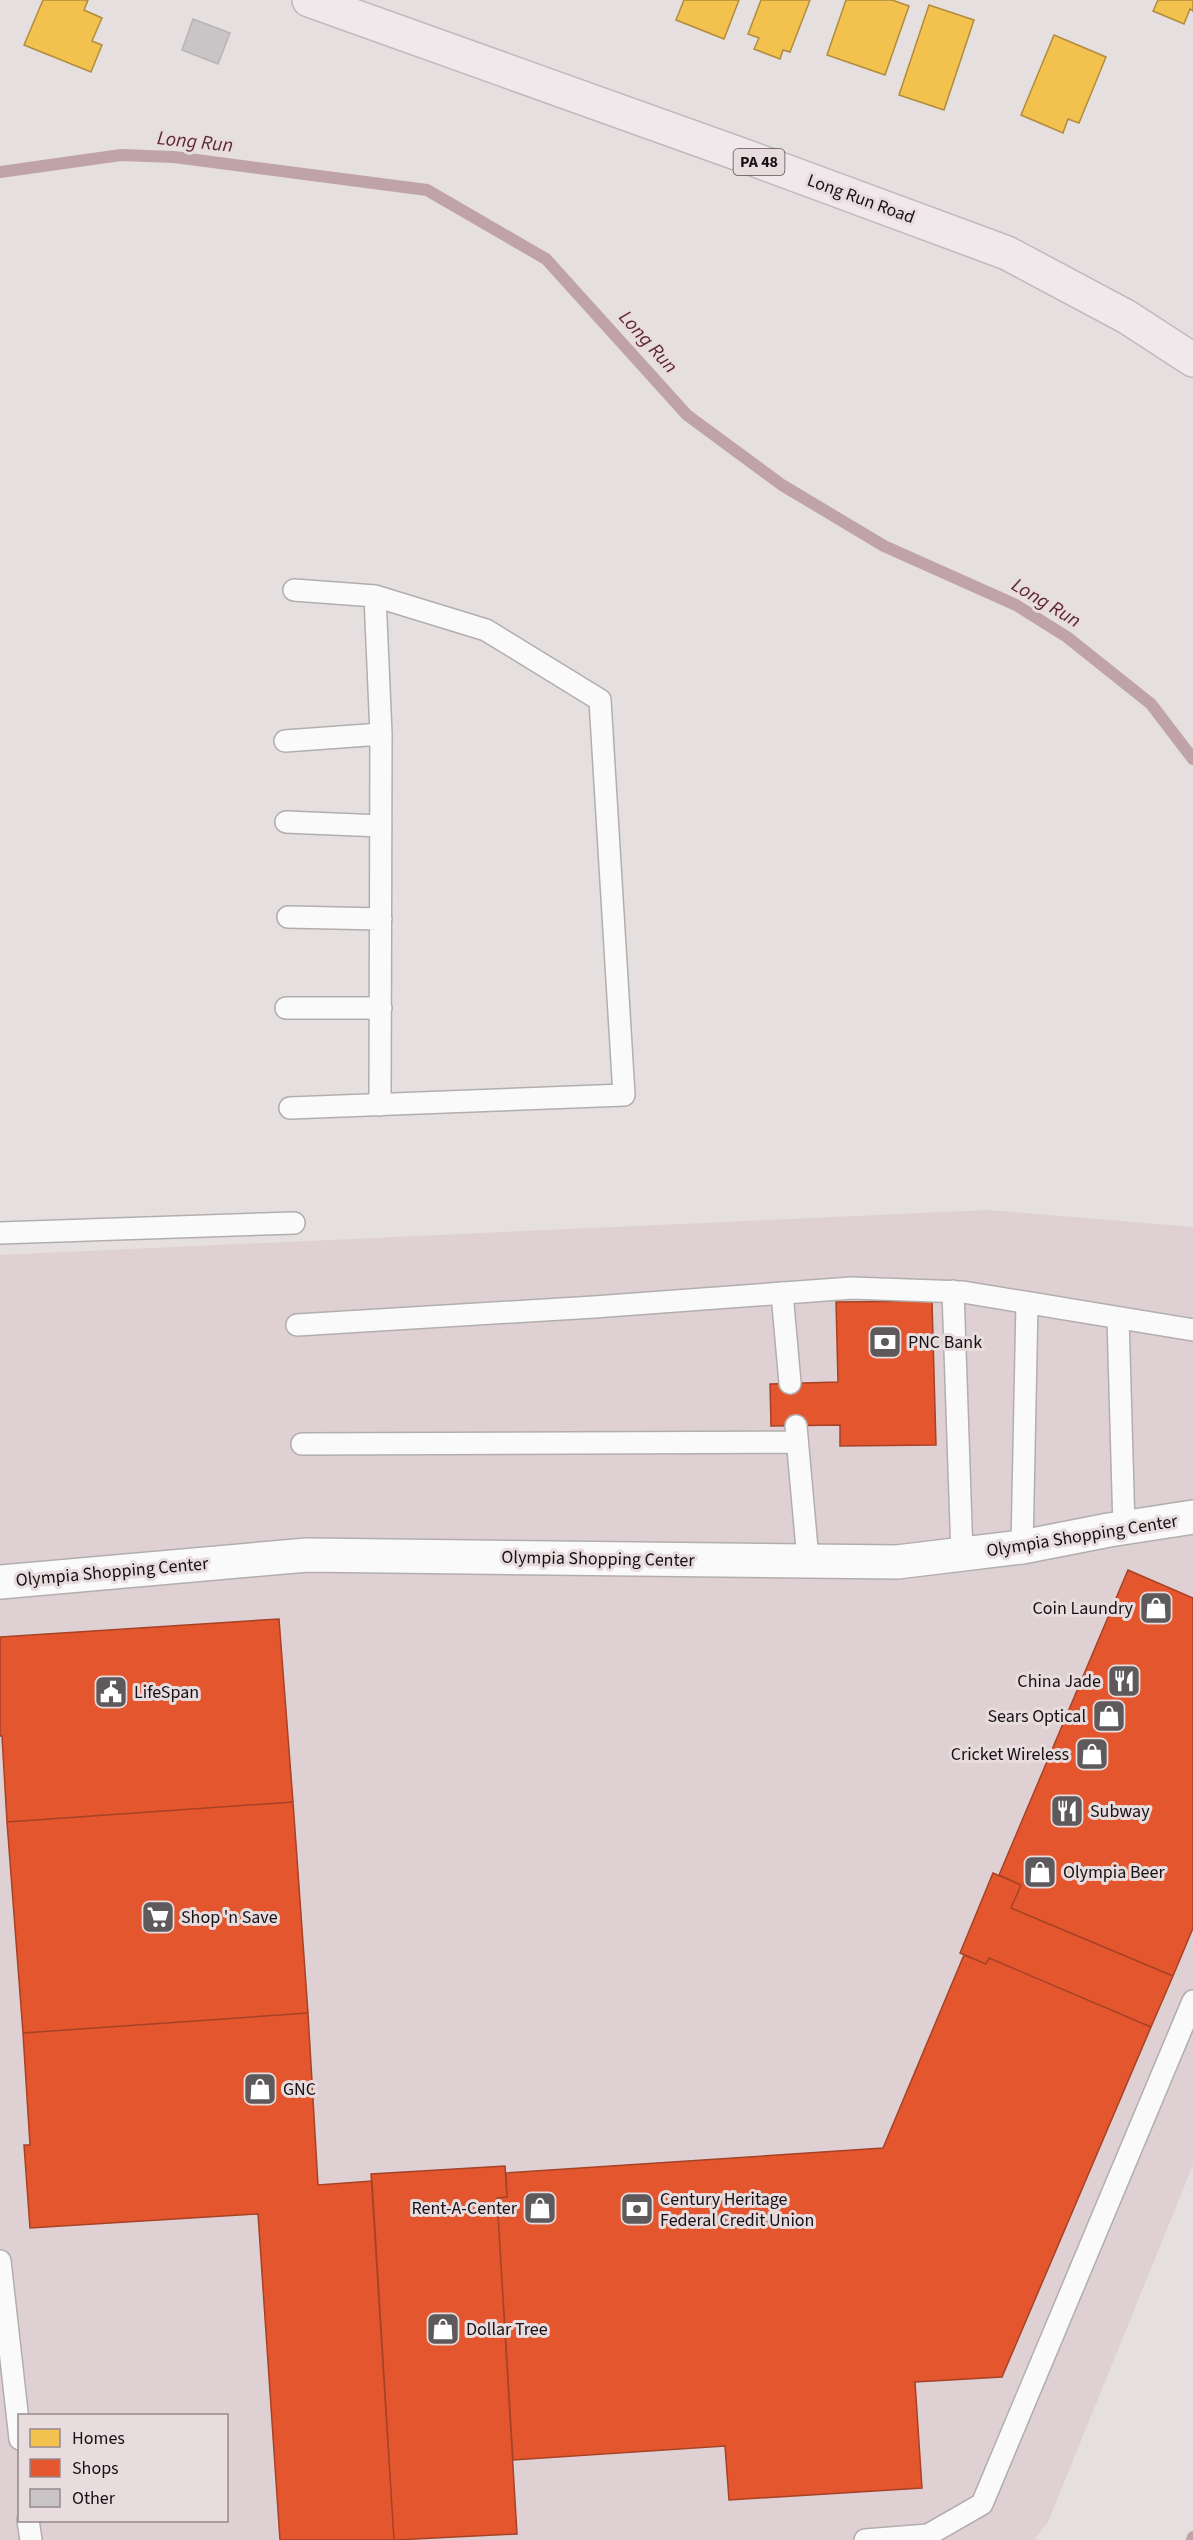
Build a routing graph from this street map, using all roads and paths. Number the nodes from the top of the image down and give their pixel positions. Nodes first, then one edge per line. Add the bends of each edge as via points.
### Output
1 (309, 0) edge
2 (1193, 360) edge
3 (294, 590) dead end
4 (375, 596) junction
5 (381, 734) junction
6 (285, 741) dead end
7 (286, 822) dead end
8 (381, 826) junction
9 (288, 917) dead end
10 (381, 919) junction
11 (286, 1008) dead end
12 (381, 1008) junction
13 (380, 1105) junction
14 (290, 1108) dead end
15 (294, 1223) dead end
16 (0, 1233) edge
17 (953, 1291) junction
18 (782, 1293) junction
19 (1027, 1303) junction
20 (1118, 1318) junction
21 (297, 1325) dead end
22 (1193, 1330) edge
23 (790, 1383) dead end
24 (302, 1444) dead end
25 (1193, 1517) edge
26 (1124, 1527) junction
27 (1022, 1547) junction
28 (962, 1555) junction
29 (808, 1560) junction
30 (0, 1582) edge
31 (1193, 2001) edge
32 (0, 2261) edge
33 (18, 2421) edge
34 (28, 2522) edge
35 (31, 2540) edge
36 (865, 2540) edge

1 - 2 main road, Long Run Road / PA 48 via 1007,254 1127,317
3 - 4 lane
4 - 5 lane
4 - 13 lane via 486,630 600,700 624,1095
5 - 6 lane
5 - 8 lane
7 - 8 lane
8 - 10 lane
9 - 10 lane
10 - 12 lane
11 - 12 lane
12 - 13 lane
13 - 14 lane
15 - 16 lane
17 - 18 lane via 852,1288
17 - 19 lane
17 - 28 lane
18 - 21 lane
18 - 23 lane
19 - 20 lane
19 - 27 lane
20 - 22 lane
20 - 26 lane
24 - 29 lane via 796,1434
25 - 26 street, Olympia Shopping Center
26 - 27 street, Olympia Shopping Center
27 - 28 street, Olympia Shopping Center
28 - 29 street, Olympia Shopping Center via 897,1562
29 - 30 street, Olympia Shopping Center via 307,1555
31 - 36 lane via 982,2504 928,2535
32 - 33 lane
34 - 35 lane

